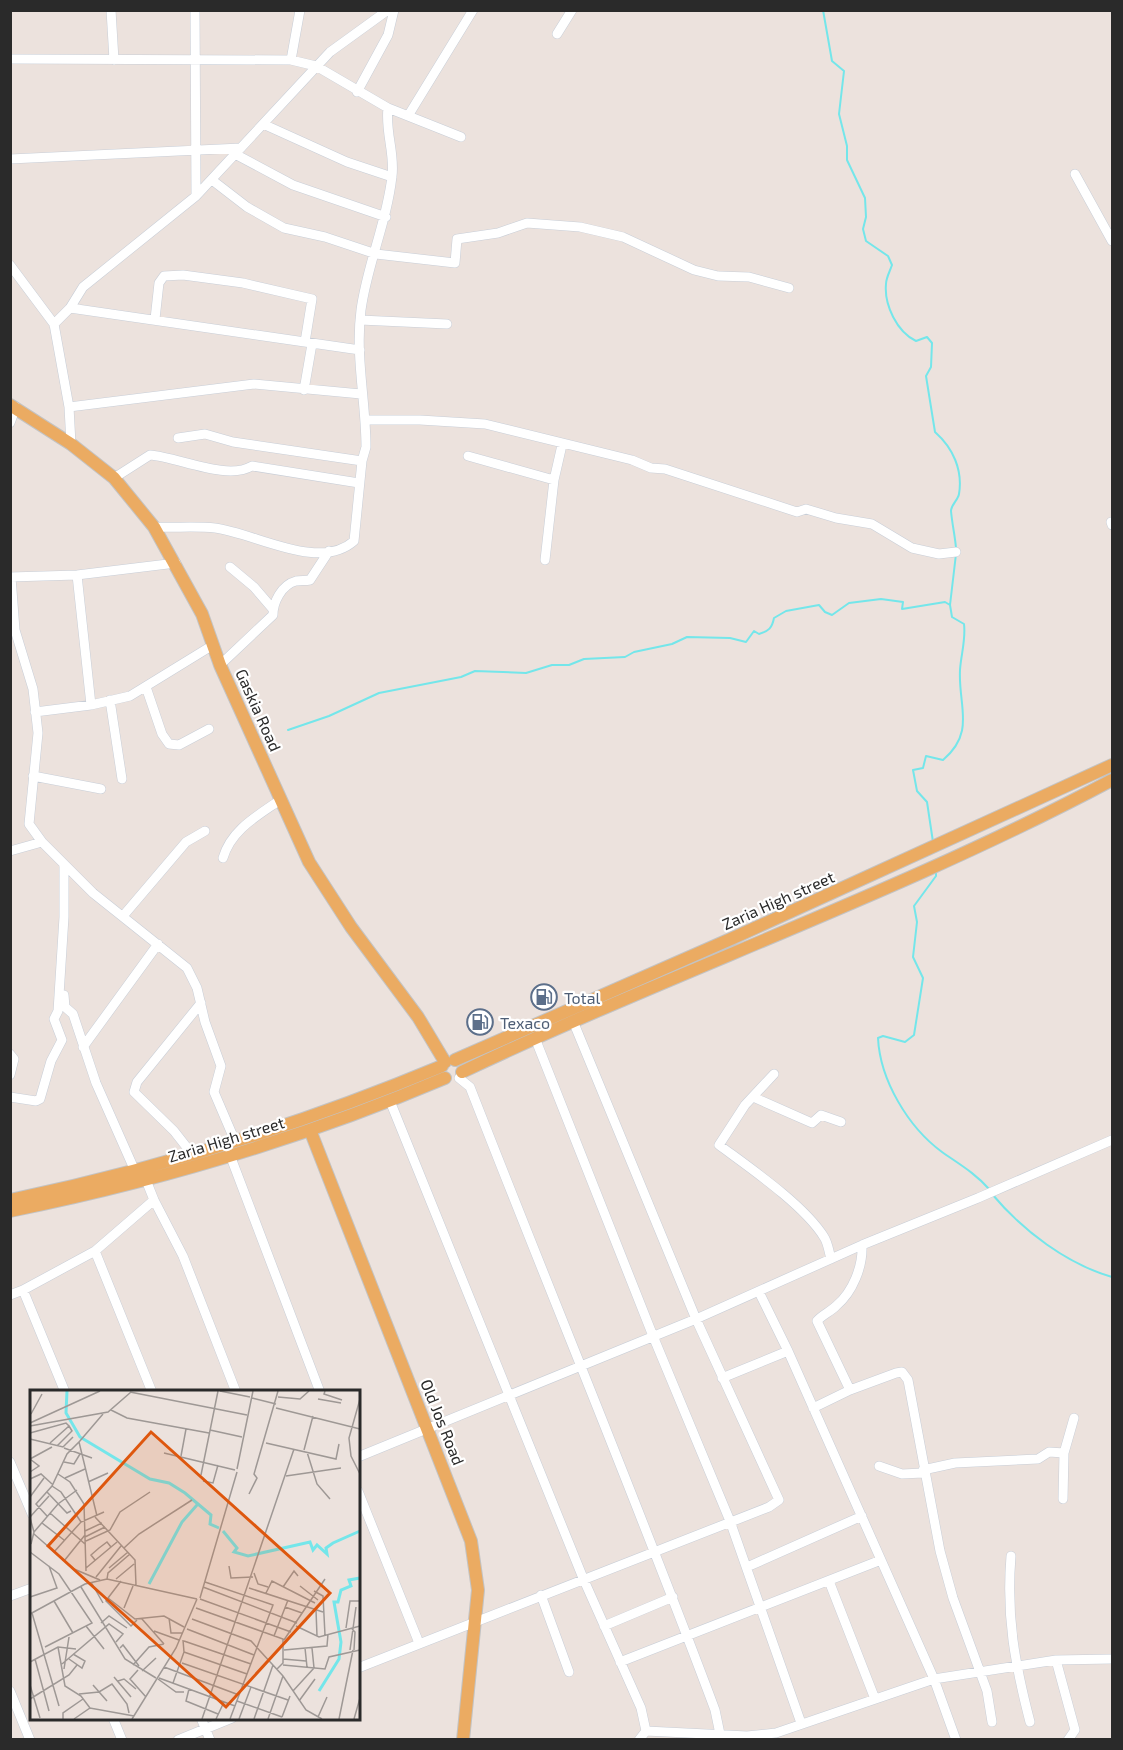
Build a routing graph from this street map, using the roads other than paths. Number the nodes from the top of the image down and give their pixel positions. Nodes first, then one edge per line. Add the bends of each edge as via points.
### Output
1 (111, 10) edge
2 (195, 10) edge
3 (300, 10) edge
4 (388, 10) edge
5 (394, 10) edge
6 (473, 10) edge
7 (572, 10) edge
8 (557, 34) dead end
9 (10, 59) edge
10 (114, 60) junction
11 (196, 60) junction
12 (291, 60) junction
13 (316, 66) junction
14 (357, 92) junction
15 (388, 108) junction
16 (408, 117) junction
17 (263, 124) junction
18 (461, 137) dead end
19 (195, 150) junction
20 (238, 151) junction
21 (10, 159) edge
22 (1075, 174) dead end
23 (392, 177) junction
24 (212, 180) junction
25 (196, 196) junction
26 (386, 217) junction
27 (1113, 241) edge
28 (376, 254) junction
29 (10, 264) edge
30 (789, 288) dead end
31 (70, 308) junction
32 (155, 319) junction
33 (360, 321) junction
34 (54, 324) junction
35 (447, 324) dead end
36 (309, 343) junction
37 (360, 350) junction
38 (304, 390) junction
39 (361, 394) junction
40 (13, 406) edge
41 (69, 407) junction
42 (365, 420) junction
43 (10, 423) edge
44 (178, 438) dead end
45 (71, 444) junction
46 (562, 445) junction
47 (468, 456) dead end
48 (362, 461) junction
49 (114, 478) junction
50 (554, 480) junction
51 (359, 483) junction
52 (154, 527) junction
53 (329, 551) junction
54 (956, 552) dead end
55 (545, 560) dead end
56 (176, 563) junction
57 (230, 567) dead end
58 (77, 574) junction
59 (11, 578) edge
60 (272, 608) junction
61 (213, 645) junction
62 (220, 665) junction
63 (146, 687) junction
64 (110, 700) junction
65 (92, 705) junction
66 (35, 712) junction
67 (209, 729) dead end
68 (1113, 765) edge
69 (33, 776) junction
70 (122, 779) dead end
71 (1113, 780) edge
72 (101, 789) dead end
73 (280, 800) junction
74 (205, 831) dead end
75 (42, 842) junction
76 (10, 851) edge
77 (223, 858) dead end
78 (64, 864) junction
79 (123, 916) junction
80 (158, 944) junction
81 (62, 975) junction
82 (201, 1003) junction
83 (573, 1021) junction
84 (535, 1038) junction
85 (83, 1047) junction
86 (10, 1054) edge
87 (447, 1066) junction
88 (774, 1074) dead end
89 (10, 1075) edge
90 (460, 1075) junction
91 (10, 1097) edge
92 (753, 1097) junction
93 (390, 1101) junction
94 (841, 1122) dead end
95 (310, 1130) junction
96 (1113, 1140) edge
97 (235, 1141) junction
98 (192, 1154) junction
99 (230, 1155) junction
100 (135, 1171) junction
101 (146, 1180) junction
102 (10, 1200) edge
103 (154, 1200) junction
104 (10, 1211) edge
105 (862, 1245) junction
106 (95, 1251) junction
107 (831, 1259) junction
108 (23, 1290) junction
109 (759, 1292) junction
110 (10, 1294) edge
111 (696, 1319) junction
112 (653, 1336) junction
113 (788, 1350) junction
114 (579, 1366) junction
115 (722, 1378) junction
116 (64, 1390) edge
117 (151, 1390) edge
118 (235, 1390) edge
119 (319, 1390) edge
120 (850, 1390) junction
121 (508, 1396) junction
122 (813, 1408) junction
123 (1074, 1418) dead end
124 (428, 1428) junction
125 (1064, 1453) junction
126 (360, 1456) edge
127 (10, 1462) edge
128 (879, 1466) dead end
129 (923, 1472) junction
130 (360, 1496) edge
131 (1063, 1499) dead end
132 (30, 1509) edge
133 (862, 1516) junction
134 (730, 1521) junction
135 (655, 1550) junction
136 (1011, 1556) dead end
137 (881, 1560) junction
138 (747, 1567) junction
139 (583, 1578) junction
140 (829, 1581) junction
141 (30, 1589) edge
142 (541, 1595) junction
143 (10, 1596) edge
144 (673, 1597) junction
145 (762, 1608) junction
146 (477, 1620) junction
147 (604, 1626) junction
148 (688, 1637) junction
149 (419, 1643) junction
150 (1113, 1659) edge
151 (1056, 1660) junction
152 (620, 1662) junction
153 (1017, 1666) junction
154 (360, 1667) edge
155 (569, 1672) dead end
156 (980, 1674) junction
157 (934, 1679) junction
158 (10, 1691) edge
159 (875, 1699) junction
160 (14, 1709) edge
161 (114, 1720) edge
162 (201, 1720) edge
163 (229, 1720) edge
164 (992, 1722) dead end
165 (1030, 1722) dead end
166 (801, 1724) junction
167 (205, 1729) junction
168 (646, 1731) junction
169 (720, 1734) junction
170 (777, 1736) edge
171 (30, 1740) edge
172 (122, 1740) edge
173 (178, 1740) edge
174 (210, 1740) edge
175 (463, 1740) edge
176 (639, 1740) edge
177 (956, 1740) edge
178 (1068, 1740) edge

1 - 10 street
2 - 11 street
3 - 12 street
4 - 13 street
5 - 14 street via 388,35
6 - 16 street
7 - 8 street
9 - 10 street
10 - 11 street
11 - 12 street
11 - 19 street
12 - 13 street
13 - 14 street
13 - 17 street
14 - 15 street
15 - 16 street
15 - 23 street
16 - 18 street
17 - 20 street
17 - 23 street via 347,162
19 - 20 street
19 - 21 street
19 - 25 street
20 - 24 street
20 - 26 street via 293,185
22 - 27 street
23 - 26 street
24 - 25 street
24 - 28 street via 247,207 284,228
25 - 31 street via 83,286
26 - 28 street
28 - 30 street via 455,263 457,240 542,223 606,232 694,270
28 - 33 street
29 - 34 street
31 - 32 street
31 - 34 street
32 - 36 street
32 - 36 street via 159,283 164,276 243,283 312,299
33 - 35 street
33 - 37 street
34 - 41 street
36 - 37 street
36 - 38 street
37 - 39 street
38 - 39 street
38 - 41 street via 254,384
39 - 42 street
40 - 43 street
40 - 45 main road, Gaskia Road
41 - 45 street
42 - 46 street via 485,424
42 - 48 street
44 - 48 street via 205,434 233,442
45 - 49 main road, Gaskia Road
46 - 50 street
46 - 54 street via 665,469 797,512 806,509 872,524 912,548 939,554
47 - 50 street
48 - 51 street
49 - 51 street via 150,455 211,469 243,470 252,466
49 - 52 main road, Gaskia Road
50 - 55 street
51 - 53 street via 354,540 338,552
52 - 53 street via 216,528 279,548
52 - 56 main road, Gaskia Road
53 - 60 street via 310,580 294,581 287,586
56 - 58 street
56 - 61 main road, Gaskia Road
57 - 60 street via 254,586
58 - 59 street
58 - 65 street
59 - 66 street via 15,630 33,689
60 - 62 street via 272,616
61 - 62 main road, Gaskia Road
61 - 63 street
62 - 73 main road, Gaskia Road
63 - 64 street via 130,696
63 - 67 street via 169,744 179,745
64 - 65 street
64 - 70 street
65 - 66 street
66 - 69 street via 38,733
68 - 87 main road, Zaria High street
69 - 72 street
69 - 75 street via 29,824
71 - 83 main road, Zaria High street via 908,879
73 - 77 street via 233,836
73 - 87 main road, Gaskia Road via 326,890 418,1017
74 - 79 street via 186,843
75 - 76 street
75 - 78 street
78 - 79 street
78 - 81 street
79 - 80 street
80 - 82 street via 187,968
80 - 85 street
81 - 85 street via 65,1007 73,1014
81 - 91 street via 54,1019 62,1040 40,1098 36,1101
82 - 97 street via 222,1070 214,1092
82 - 98 street via 137,1082 134,1092
83 - 84 main road, Zaria High street
83 - 111 street
84 - 90 main road, Zaria High street
84 - 112 street
85 - 100 street
86 - 89 street via 14,1059
87 - 90 main road, Gaskia Road via 462,1067
87 - 90 main road via 452,1080
87 - 93 main road, Zaria High street
87 - 97 main road, Zaria High street via 347,1105
88 - 92 street
90 - 114 street via 470,1087
92 - 94 street via 812,1124 821,1115
92 - 107 street via 719,1145 799,1210 825,1238
93 - 95 main road, Zaria High street
93 - 121 street
95 - 99 main road, Zaria High street
95 - 124 main road, Old Jos Road
96 - 105 street
97 - 98 main road, Zaria High street
98 - 100 main road, Zaria High street
99 - 101 main road, Zaria High street
99 - 119 street
100 - 102 main road, Zaria High street
101 - 103 street
101 - 104 main road, Zaria High street
103 - 106 street
103 - 118 street via 183,1256
105 - 107 street
105 - 120 street via 861,1262 849,1290 838,1305 817,1321
106 - 108 street
106 - 117 street
107 - 109 street
108 - 110 street
108 - 116 street
109 - 111 street
109 - 113 street
111 - 112 street
111 - 115 street
112 - 114 street
112 - 134 street
113 - 115 street
113 - 122 street
114 - 121 street
114 - 135 street
115 - 134 street via 779,1500
120 - 122 street
120 - 129 street via 896,1373 904,1374 910,1386
121 - 124 street
121 - 139 street
122 - 133 street
123 - 125 street
124 - 126 street
124 - 146 main road, Old Jos Road via 471,1541 478,1581
125 - 129 street via 1049,1452 1038,1459 955,1463
125 - 131 street
127 - 132 street
128 - 129 street via 902,1473
129 - 156 street via 946,1575
130 - 149 street
133 - 137 street
133 - 138 street
134 - 135 street
134 - 138 street
135 - 139 street
135 - 144 street
136 - 153 street via 1008,1599
137 - 140 street
137 - 157 street
138 - 145 street
139 - 142 street
139 - 147 street
140 - 145 street
140 - 159 street
141 - 143 street
142 - 146 street
142 - 155 street
144 - 147 street
144 - 148 street
145 - 148 street
145 - 166 street
146 - 149 street
146 - 175 main road, Old Jos Road
147 - 152 street
148 - 152 street
148 - 169 street
149 - 154 street
150 - 151 street
151 - 153 street
151 - 178 street via 1075,1730
152 - 168 street via 641,1708
153 - 156 street
153 - 165 street
156 - 157 street
156 - 164 street
157 - 159 street
157 - 177 street
158 - 160 street
159 - 166 street
160 - 171 street
161 - 172 street
162 - 167 street
163 - 167 street
166 - 170 street
167 - 173 street
167 - 174 street
168 - 169 street
168 - 176 street
169 - 170 street

